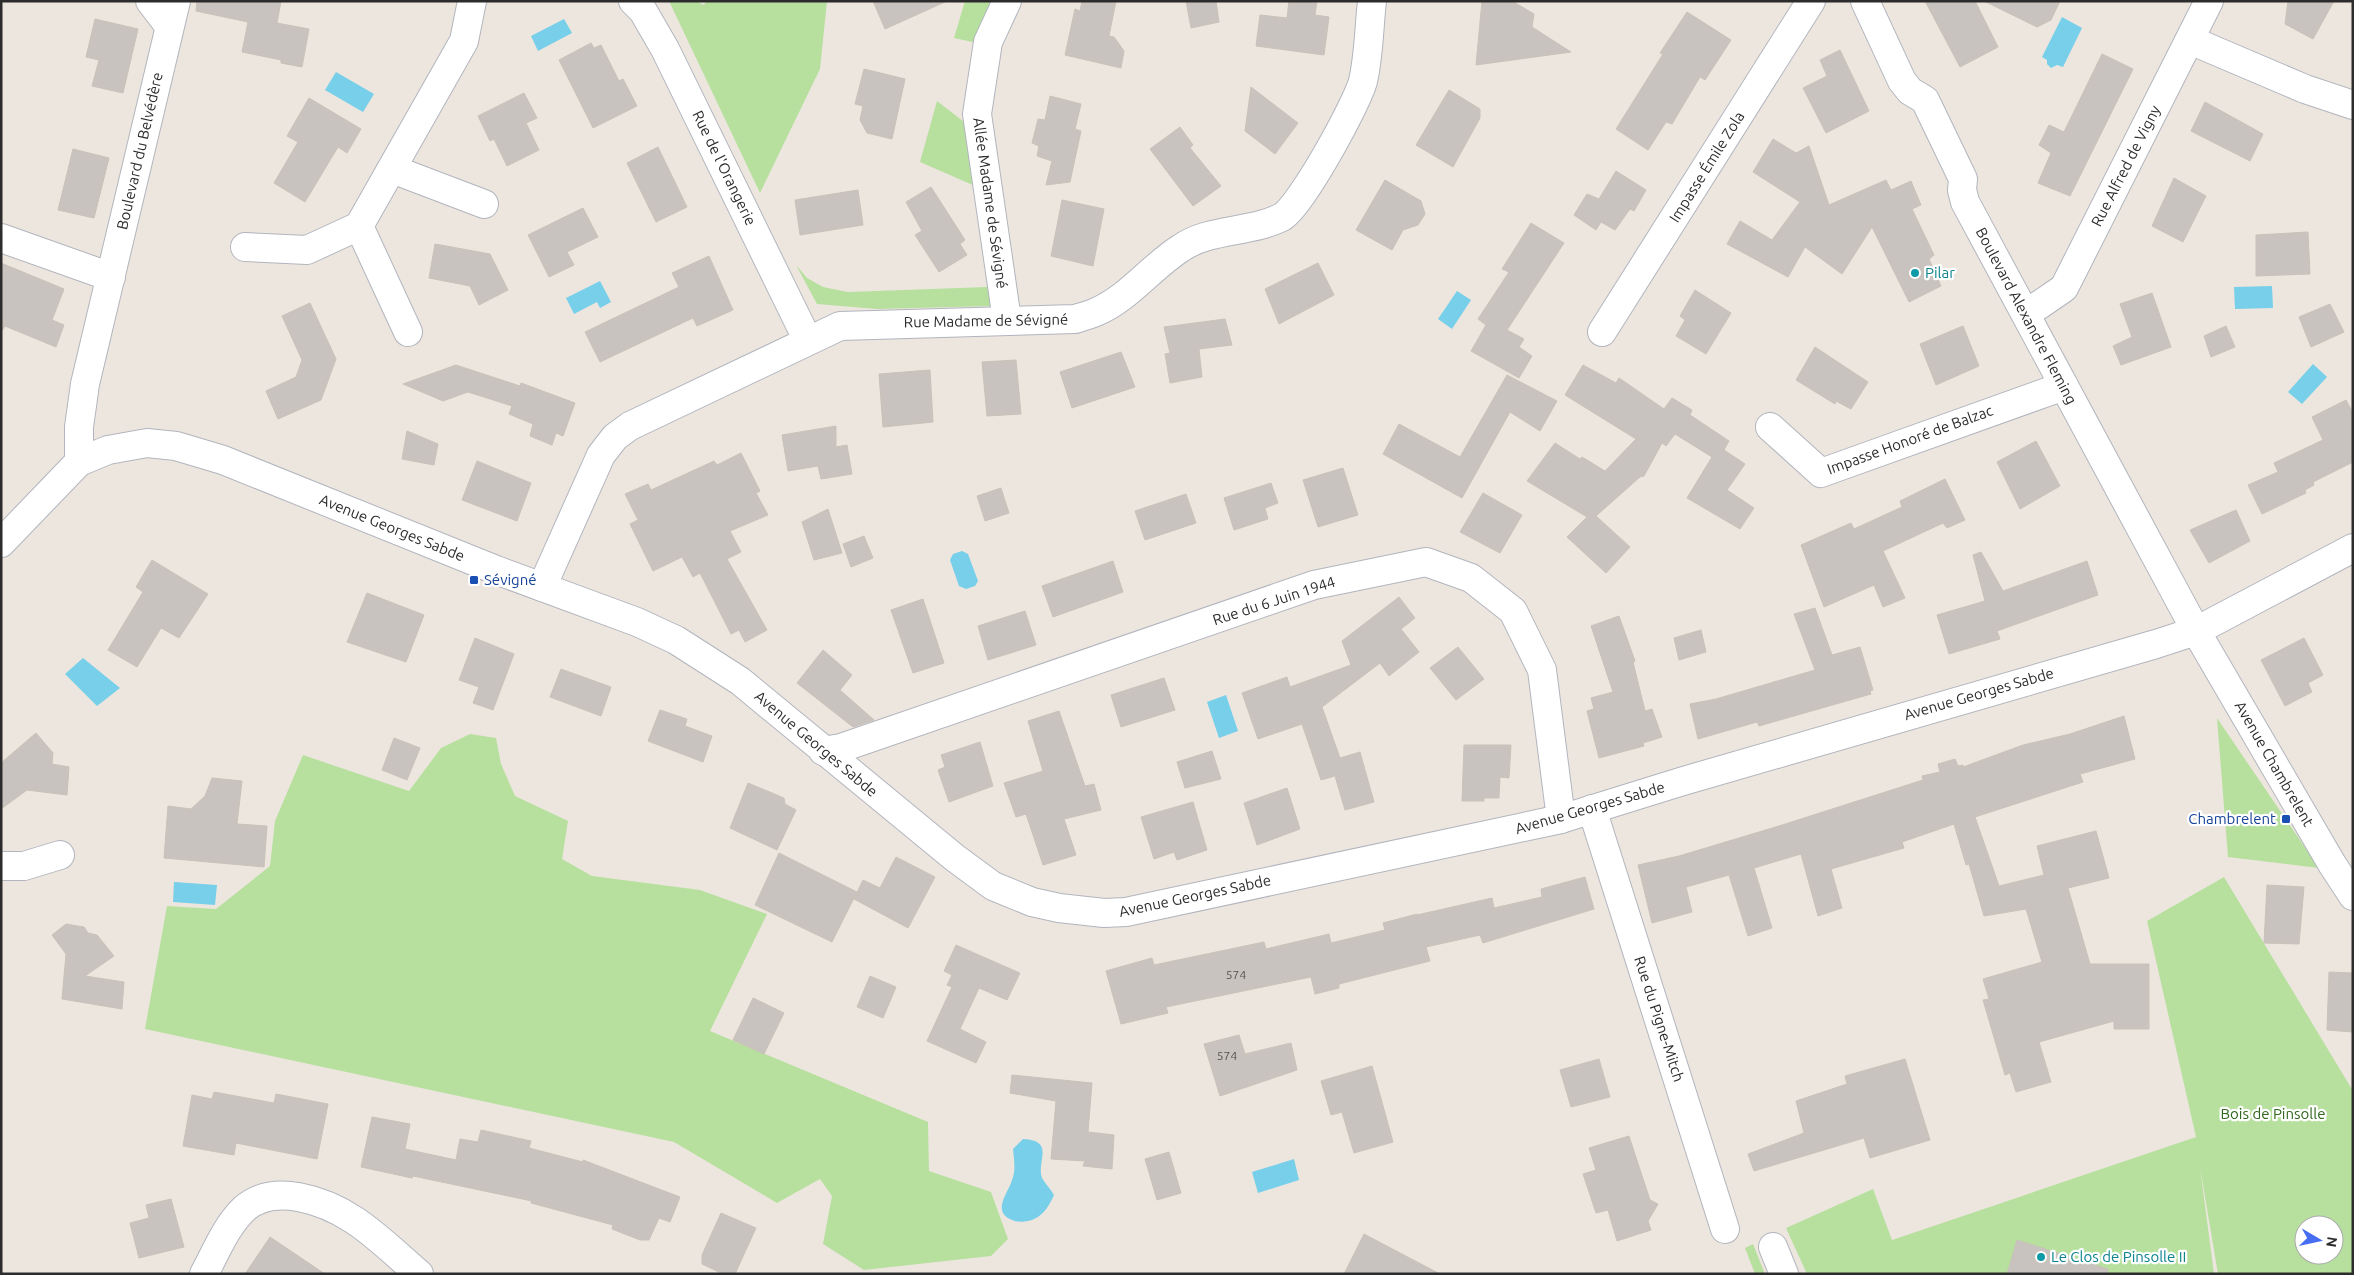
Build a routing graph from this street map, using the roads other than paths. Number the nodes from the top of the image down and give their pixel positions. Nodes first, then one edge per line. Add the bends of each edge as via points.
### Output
1 (150, 1) edge
2 (472, 1) edge
3 (633, 1) edge
4 (1007, 1) edge
5 (1372, 1) edge
6 (1811, 1) edge
7 (1865, 1) edge
8 (2209, 1) edge
9 (173, 14) edge
10 (2190, 40) junction
11 (2353, 105) edge
12 (392, 169) junction
13 (484, 204) dead end
14 (359, 226) junction
15 (1, 238) edge
16 (245, 247) dead end
17 (110, 277) junction
18 (2026, 314) junction
19 (1007, 320) junction
20 (408, 332) dead end
21 (1602, 332) dead end
22 (808, 340) junction
23 (2064, 386) junction
24 (1770, 427) dead end
25 (79, 462) junction
26 (1, 543) edge
27 (2353, 548) edge
28 (542, 586) junction
29 (2196, 631) junction
30 (823, 751) junction
31 (1592, 809) junction
32 (1561, 819) junction
33 (60, 855) dead end
34 (1, 866) edge
35 (2353, 896) edge
36 (1725, 1229) dead end
37 (1774, 1247) dead end
38 (204, 1274) edge
39 (419, 1274) edge
40 (1784, 1274) edge

1 - 9 street, Boulevard du Belvédère
2 - 12 street via 464,41
3 - 22 street, Rue de l'Orangerie via 665,49
4 - 19 street, Allée Madame de Sévigné via 988,42 976,114
5 - 19 street, Rue Madame de Sévigné via 1363,81 1354,103 1302,196 1284,216 1262,226 1193,241 1097,312 1074,319
6 - 21 street, Impasse Émile Zola
7 - 18 street, Boulevard Alexandre Fleming via 1902,81 1910,91 1926,100 1963,179 1965,202
8 - 10 street, Rue Alfred de Vigny
9 - 17 street, Boulevard du Belvédère
10 - 11 street via 2305,89
10 - 18 street, Rue Alfred de Vigny via 2064,288
12 - 13 street
12 - 14 street
14 - 16 street via 307,250
14 - 20 street
15 - 17 street
17 - 25 street, Boulevard du Belvédère via 85,384 79,427
18 - 23 street, Boulevard Alexandre Fleming
19 - 22 street, Rue Madame de Sévigné via 840,326
22 - 28 street, Rue Madame de Sévigné via 630,426 615,437 601,455
23 - 24 street, Impasse Honoré de Balzac via 1821,472
23 - 29 street, Boulevard Alexandre Fleming
25 - 26 street, Avenue Georges Sabde
25 - 28 street, Avenue Georges Sabde via 125,446 147,443 176,446 223,460
27 - 29 street, Avenue Georges Sabde
28 - 30 street, Avenue Georges Sabde via 637,622 700,653 740,681
29 - 31 street, Avenue Georges Sabde
29 - 35 street, Avenue Chambrelent
30 - 32 street, Avenue Georges Sabde via 993,886 1032,902 1080,911 1126,912
30 - 32 street, Rue du 6 Juin 1944 via 840,748 1314,585 1426,562 1471,578 1513,611 1542,670
31 - 32 street, Avenue Georges Sabde
31 - 36 street, Rue du Pigne-Mitch
33 - 34 street via 24,866
37 - 40 street
38 - 39 street via 230,1225 244,1209 262,1197 283,1196 318,1203 354,1220

